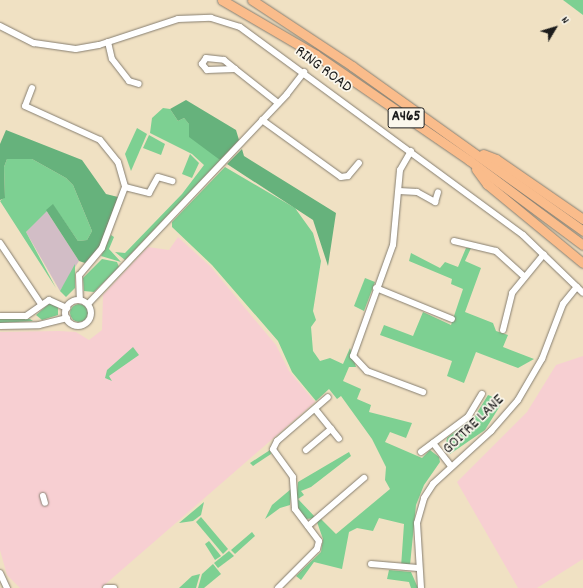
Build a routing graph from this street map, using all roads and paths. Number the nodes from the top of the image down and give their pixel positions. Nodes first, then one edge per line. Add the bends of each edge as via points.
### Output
1 (222, 0) edge
2 (252, 0) edge
3 (0, 26) edge
4 (108, 42) junction
5 (235, 69) junction
6 (304, 72) junction
7 (139, 84) dead end
8 (32, 88) dead end
9 (278, 103) junction
10 (262, 120) junction
11 (475, 151) junction
12 (411, 152) junction
13 (469, 160) junction
14 (359, 163) dead end
15 (172, 181) dead end
16 (125, 187) junction
17 (399, 191) junction
18 (438, 192) dead end
19 (583, 219) edge
20 (583, 231) edge
21 (454, 241) dead end
22 (0, 243) edge
23 (583, 245) edge
24 (544, 254) junction
25 (583, 262) edge
26 (524, 276) junction
27 (577, 287) junction
28 (376, 288) junction
29 (583, 293) edge
30 (80, 300) junction
31 (41, 304) junction
32 (88, 304) junction
33 (67, 308) junction
34 (0, 316) edge
35 (67, 318) junction
36 (452, 319) dead end
37 (0, 326) edge
38 (502, 330) dead end
39 (423, 392) dead end
40 (482, 394) dead end
41 (328, 397) dead end
42 (315, 408) junction
43 (331, 429) junction
44 (339, 439) dead end
45 (433, 443) junction
46 (306, 450) dead end
47 (421, 452) dead end
48 (451, 466) junction
49 (364, 478) dead end
50 (308, 526) junction
51 (371, 564) dead end
52 (418, 568) junction
53 (0, 573) edge
54 (7, 588) edge
55 (278, 588) edge
56 (421, 588) edge

1 - 13 highway, A465 via 316,55
2 - 11 highway, A465
3 - 4 street, RING ROAD via 51,48 76,49
4 - 6 street, RING ROAD via 178,19 211,18 255,35
4 - 7 street via 112,59 129,81
5 - 5 street via 218,59 206,58 202,64 207,70
5 - 9 street
6 - 9 street
6 - 12 street, RING ROAD
8 - 16 street via 25,106 100,140 118,162
9 - 10 street
10 - 14 street via 341,177 348,176
10 - 32 street
11 - 19 highway via 496,159
11 - 20 highway, A465
12 - 17 street via 402,164
12 - 24 street, RING ROAD
13 - 23 highway, A465
13 - 25 highway via 488,184
15 - 16 street via 158,177 149,193
16 - 30 street via 102,248 79,275
17 - 18 street via 417,192 435,202
17 - 28 street via 394,239
21 - 26 street via 496,251
22 - 31 street
24 - 26 street
24 - 27 street, RING ROAD
26 - 38 street via 512,293
27 - 29 street, RING ROAD
27 - 48 street, GOITRE LANE via 563,304 542,359 518,400 491,431
28 - 36 street
28 - 39 street via 353,349 360,367
30 - 32 street
30 - 33 street
31 - 33 street via 49,300
31 - 34 street via 26,316
32 - 35 street via 91,314 85,324 74,324
33 - 35 street
35 - 37 street via 39,325
40 - 45 street via 468,417
41 - 42 street
42 - 43 street
42 - 50 street via 277,441 273,449 293,477 294,506
43 - 44 street
43 - 46 street
45 - 47 street
45 - 48 street
48 - 52 street, GOITRE LANE via 433,484 419,512
49 - 50 street
50 - 55 street via 319,541 317,549
51 - 52 street
52 - 56 street, GOITRE LANE
53 - 54 street

